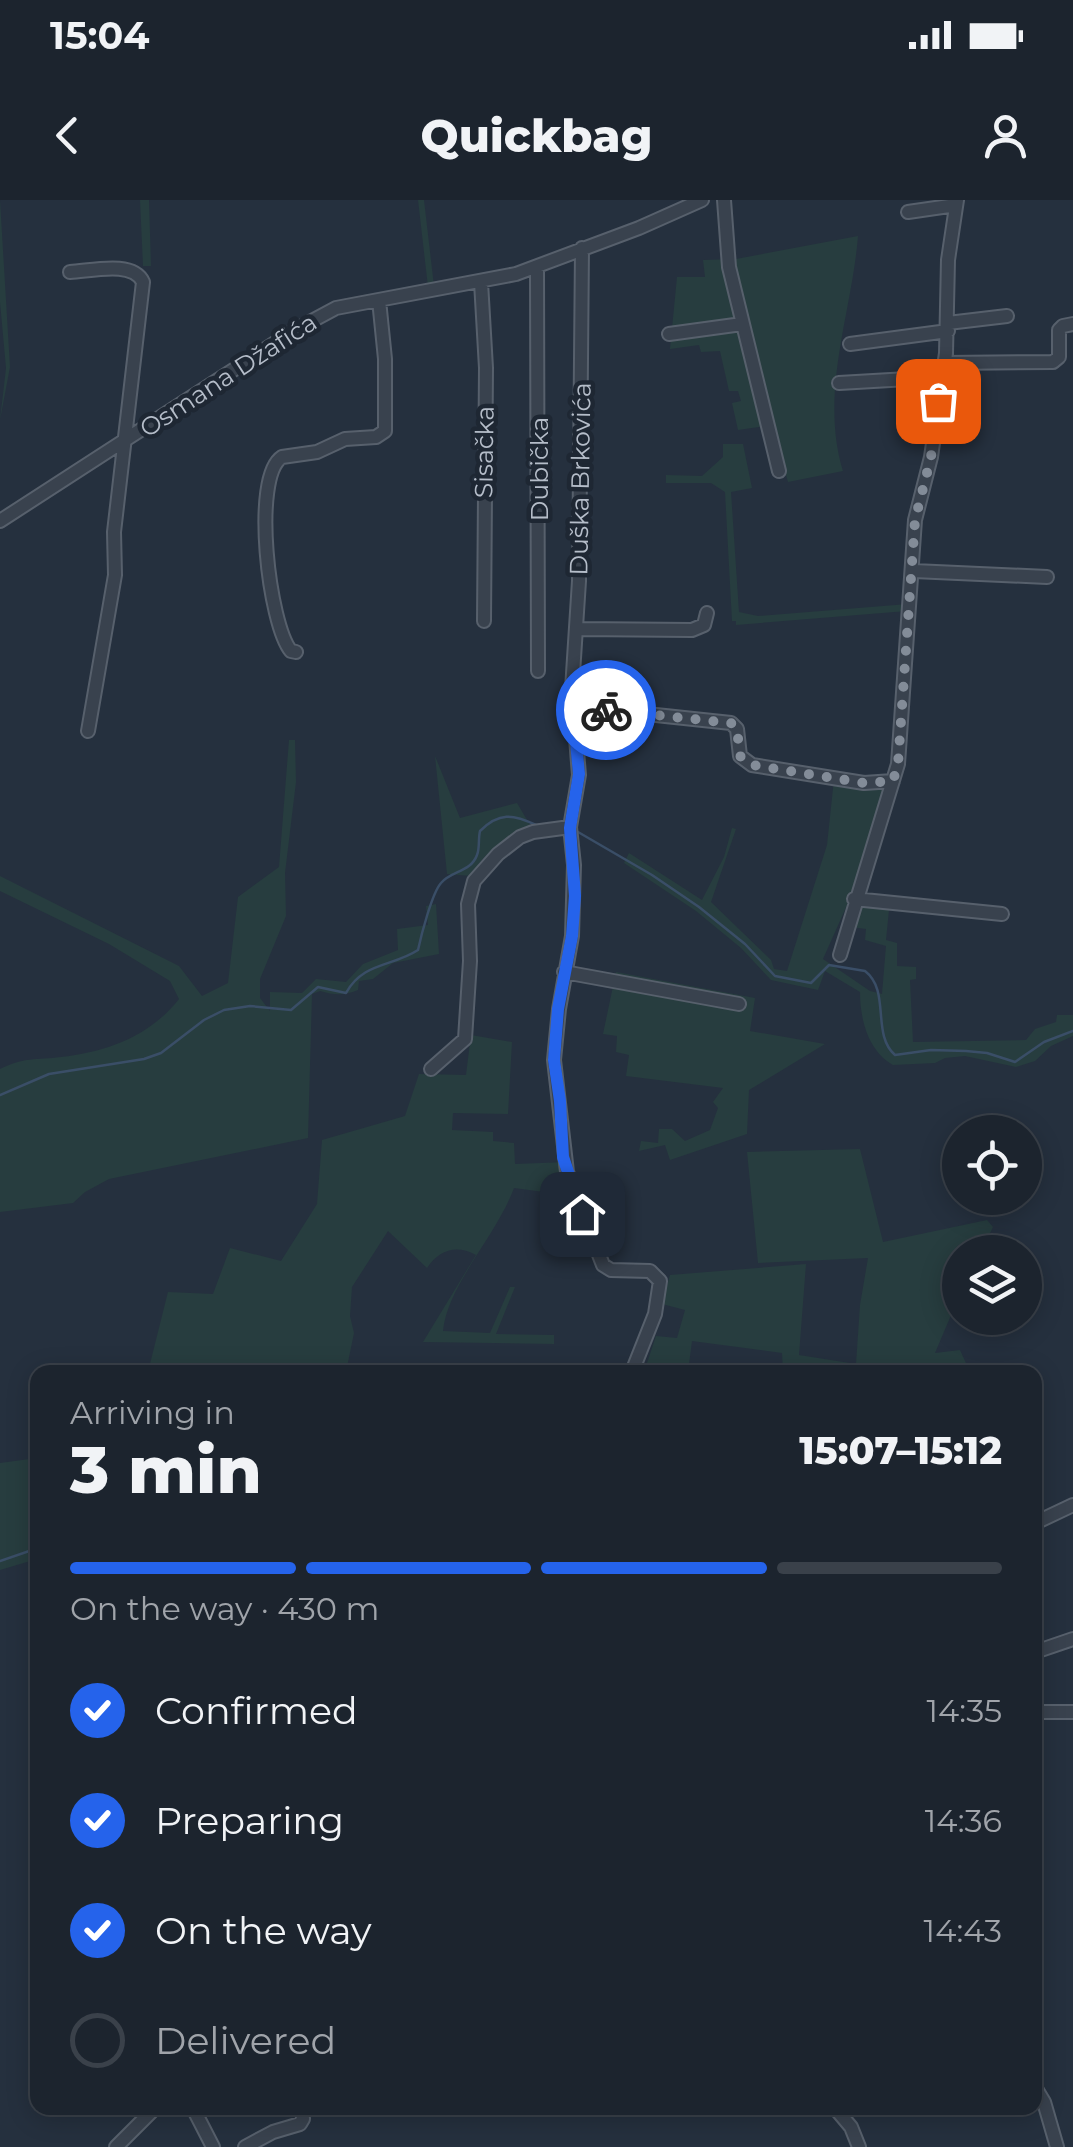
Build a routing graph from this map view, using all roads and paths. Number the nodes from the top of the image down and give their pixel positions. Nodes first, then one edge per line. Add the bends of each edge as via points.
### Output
1 (702, 200) edge
2 (724, 200) edge
3 (956, 203) edge
4 (908, 212) dead end
5 (582, 248) junction
6 (538, 266) junction
7 (70, 272) dead end
8 (481, 282) junction
9 (379, 300) junction
10 (1007, 316) dead end
11 (742, 324) junction
12 (1073, 324) edge
13 (948, 327) junction
14 (669, 334) dead end
15 (850, 344) dead end
16 (943, 370) junction
17 (839, 383) dead end
18 (122, 442) junction
19 (779, 471) dead end
20 (0, 521) edge
21 (914, 571) junction
22 (1047, 577) dead end
23 (707, 613) dead end
24 (484, 621) dead end
25 (578, 629) junction
26 (296, 652) dead end
27 (538, 672) dead end
28 (573, 710) junction
29 (88, 731) dead end
30 (893, 781) junction
31 (562, 832) junction
32 (854, 899) junction
33 (1002, 914) dead end
34 (840, 955) dead end
35 (564, 972) junction
36 (740, 1004) dead end
37 (430, 1069) dead end
38 (635, 1365) edge
39 (1073, 1505) edge
40 (1042, 1520) edge
41 (1073, 1639) edge
42 (1042, 1650) edge
43 (1042, 1712) edge
44 (1073, 1712) edge
45 (1042, 2099) edge
46 (148, 2115) edge
47 (196, 2115) edge
48 (303, 2115) edge
49 (841, 2115) edge
50 (116, 2147) edge
51 (212, 2147) edge
52 (245, 2147) edge
53 (859, 2147) edge
54 (1057, 2147) edge

1 - 5 street, Osmana Džafića
2 - 11 street
3 - 4 street
3 - 13 street
5 - 6 street, Osmana Džafića
5 - 25 street, Duška Brkovića
6 - 8 street, Osmana Džafića
6 - 27 street, Dubička
7 - 18 street via 131,269 142,277
8 - 9 street, Osmana Džafića
8 - 24 street, Sisačka
9 - 18 street, Osmana Džafića via 318,317
9 - 26 street via 385,431 282,457 270,472 266,541 277,621 283,642
10 - 13 street
11 - 14 street
11 - 19 street
12 - 16 street via 1059,330 1053,362
13 - 15 street
13 - 16 street
16 - 17 street
16 - 21 street via 915,520
18 - 20 street, Osmana Džafića
18 - 29 street via 114,574
21 - 22 street
21 - 30 street
23 - 25 street via 704,624 692,630
25 - 28 street, Duška Brkovića
28 - 30 street via 729,722 737,729 740,756 752,765 864,783
28 - 31 street, Duška Brkovića via 579,774
30 - 32 street
31 - 35 street, Duška Brkovića via 575,896
31 - 37 street via 520,837 474,881 465,1038
32 - 33 street
32 - 34 street
35 - 36 street
35 - 38 street, Duška Brkovića via 554,1060 567,1172 606,1268 650,1271 660,1280
39 - 40 street
41 - 42 street
43 - 44 street
45 - 54 street
46 - 50 street
47 - 51 street
48 - 52 street via 300,2124
49 - 53 street

